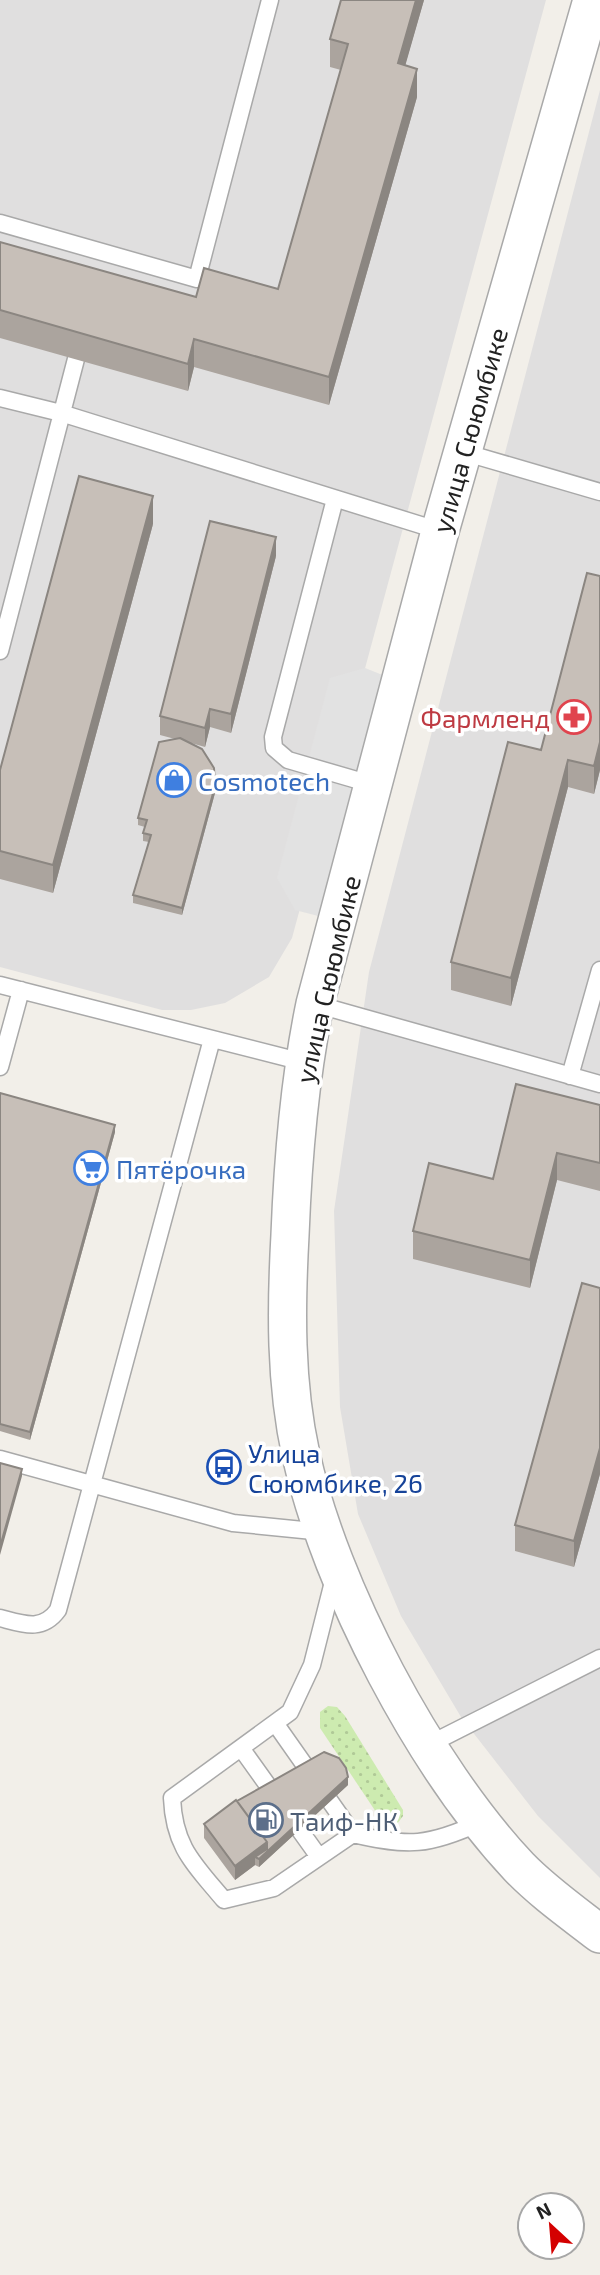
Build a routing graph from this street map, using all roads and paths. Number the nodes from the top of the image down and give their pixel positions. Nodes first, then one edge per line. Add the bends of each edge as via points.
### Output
1 (270, 0) edge
2 (593, 0) edge
3 (0, 223) edge
4 (76, 359) edge
5 (0, 398) edge
6 (61, 414) junction
7 (463, 452) junction
8 (600, 492) edge
9 (335, 499) junction
10 (440, 531) junction
11 (0, 651) edge
12 (374, 785) junction
13 (600, 970) edge
14 (0, 985) edge
15 (21, 990) junction
16 (315, 1004) junction
17 (212, 1039) junction
18 (303, 1062) junction
19 (0, 1067) edge
20 (570, 1076) junction
21 (600, 1084) edge
22 (0, 1459) edge
23 (92, 1484) junction
24 (332, 1549) junction
25 (0, 1618) edge
26 (600, 1658) edge
27 (275, 1723) junction
28 (428, 1745) junction
29 (241, 1748) junction
30 (481, 1822) junction
31 (353, 1834) junction
32 (319, 1857) junction
33 (600, 1934) edge

1 - 3 lane via 197,279 99,258
2 - 7 street, улица Сююмбике
4 - 6 lane
5 - 6 lane
6 - 9 lane
6 - 11 lane
7 - 8 lane
7 - 10 street, улица Сююмбике
9 - 10 lane
9 - 12 lane via 273,737 274,748 288,760
10 - 12 street, улица Сююмбике
12 - 16 street, улица Сююмбике
13 - 20 lane
14 - 15 lane
15 - 17 lane
15 - 19 lane
16 - 18 street, улица Сююмбике
16 - 20 lane
17 - 18 lane
17 - 23 lane
18 - 24 street, улица Сююмбике via 286,1306 301,1457
20 - 21 lane
22 - 23 lane
23 - 24 lane
23 - 25 lane via 58,1610 43,1624 30,1626
24 - 27 lane via 312,1665 290,1712
24 - 28 street, улица Сююмбике via 377,1658
26 - 28 lane
27 - 29 lane
27 - 31 lane
28 - 30 street, улица Сююмбике
29 - 32 lane
29 - 32 lane via 172,1798 173,1826 190,1859 224,1900 274,1888
30 - 31 lane via 444,1839 398,1844
30 - 33 street, улица Сююмбике via 520,1868
31 - 32 lane

